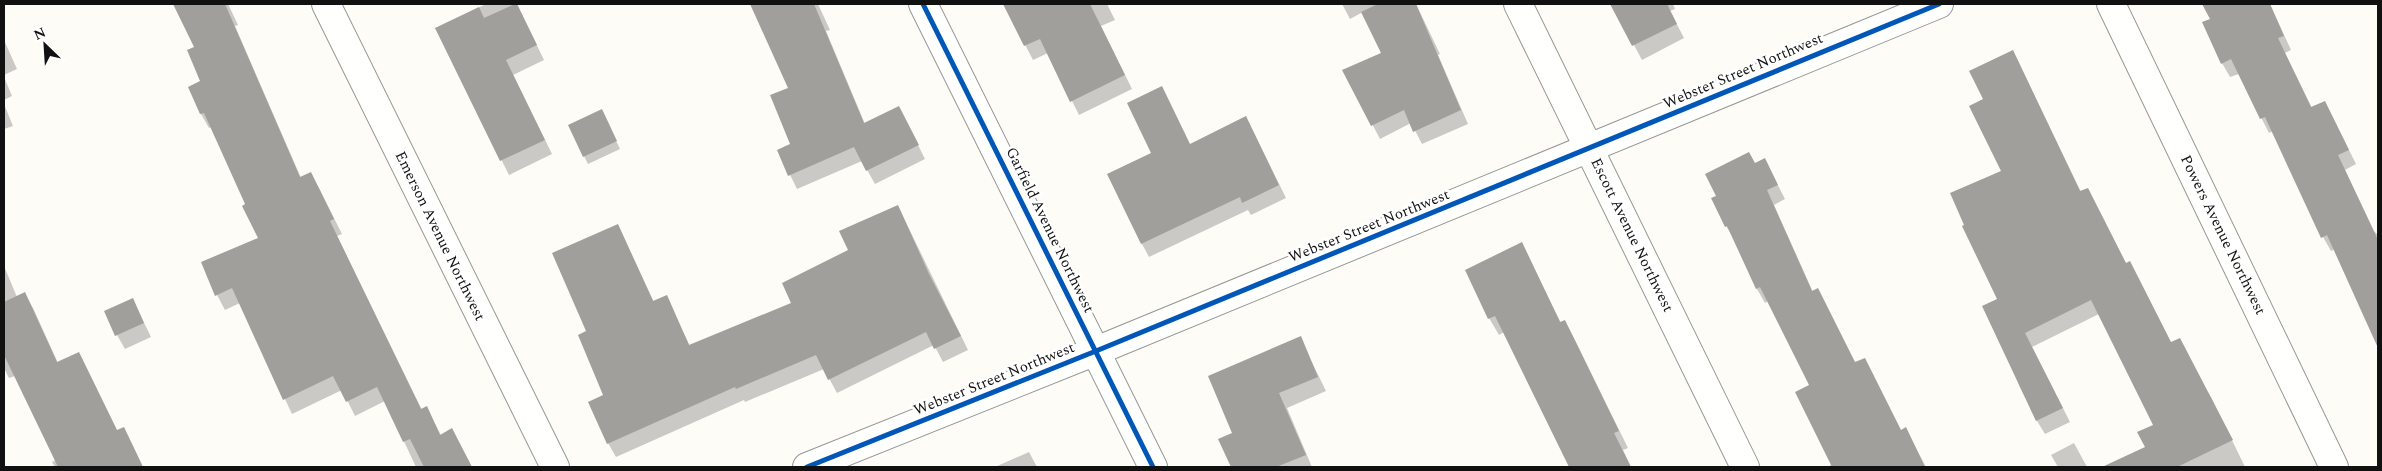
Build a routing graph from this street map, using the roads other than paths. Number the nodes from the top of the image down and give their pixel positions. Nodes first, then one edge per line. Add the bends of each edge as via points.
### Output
1 (326, 4) edge
2 (923, 4) edge
3 (1518, 4) edge
4 (1938, 4) edge
5 (2112, 4) edge
6 (1589, 149) junction
7 (1096, 351) junction
8 (555, 467) edge
9 (807, 467) edge
10 (1153, 467) edge
11 (1745, 467) edge
12 (2334, 467) edge

1 - 8 street, Emerson Avenue Northwest
2 - 7 street, Garfield Avenue Northwest
3 - 6 street, Escott Avenue Northwest
4 - 6 street, Webster Street Northwest
5 - 12 street, Powers Avenue Northwest
6 - 7 street, Webster Street Northwest
6 - 11 street, Escott Avenue Northwest
7 - 9 street, Webster Street Northwest
7 - 10 street, Garfield Avenue Northwest

